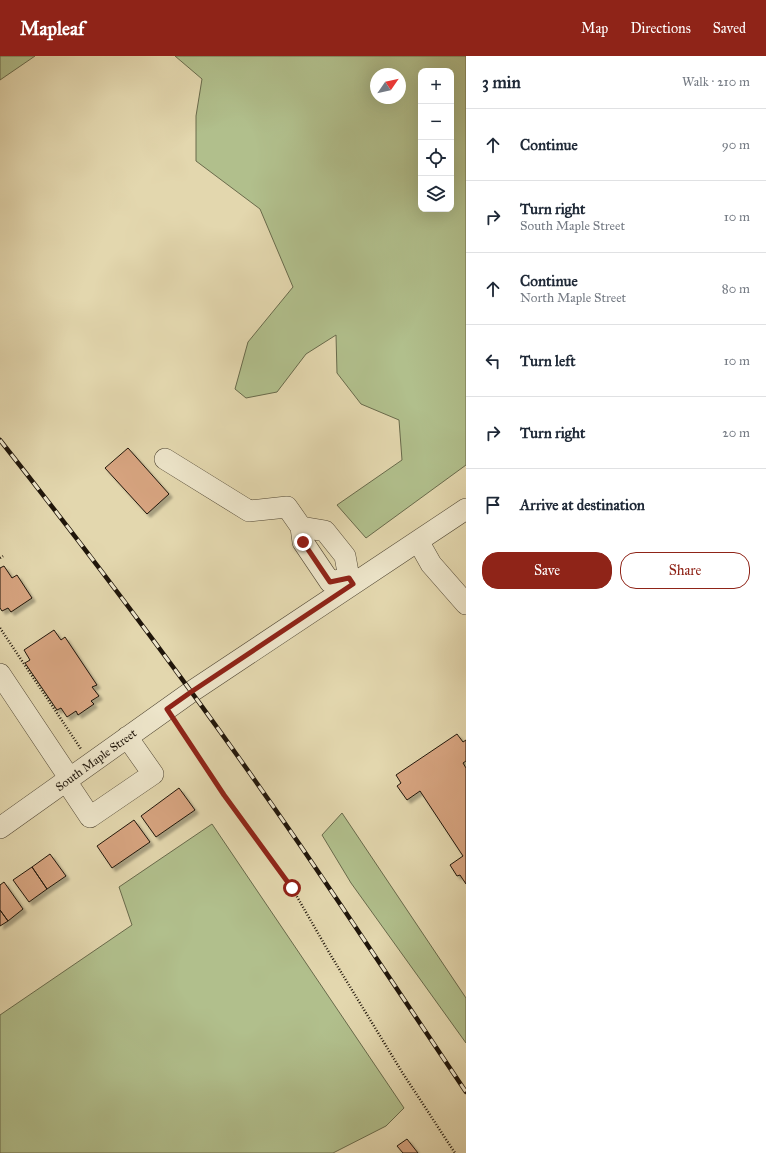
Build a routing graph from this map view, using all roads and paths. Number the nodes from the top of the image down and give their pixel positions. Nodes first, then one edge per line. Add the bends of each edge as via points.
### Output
1 (165, 459) dead end
2 (466, 509) edge
3 (418, 541) junction
4 (351, 581) junction
5 (466, 604) edge
6 (0, 628) edge
7 (0, 674) edge
8 (167, 709) junction
9 (127, 737) junction
10 (82, 751) dead end
11 (68, 780) junction
12 (0, 828) edge
13 (455, 1153) edge

1 - 4 street via 249,511 287,507 301,527 325,531 346,556
2 - 3 street, South Maple Street
3 - 4 street, South Maple Street
3 - 5 street via 431,564
4 - 8 street, South Maple Street
6 - 10 path
7 - 11 street
8 - 9 street, South Maple Street
8 - 13 path via 224,795 292,888 402,1072
9 - 11 street, South Maple Street
9 - 11 street via 153,774 90,818
11 - 12 street, South Maple Street

